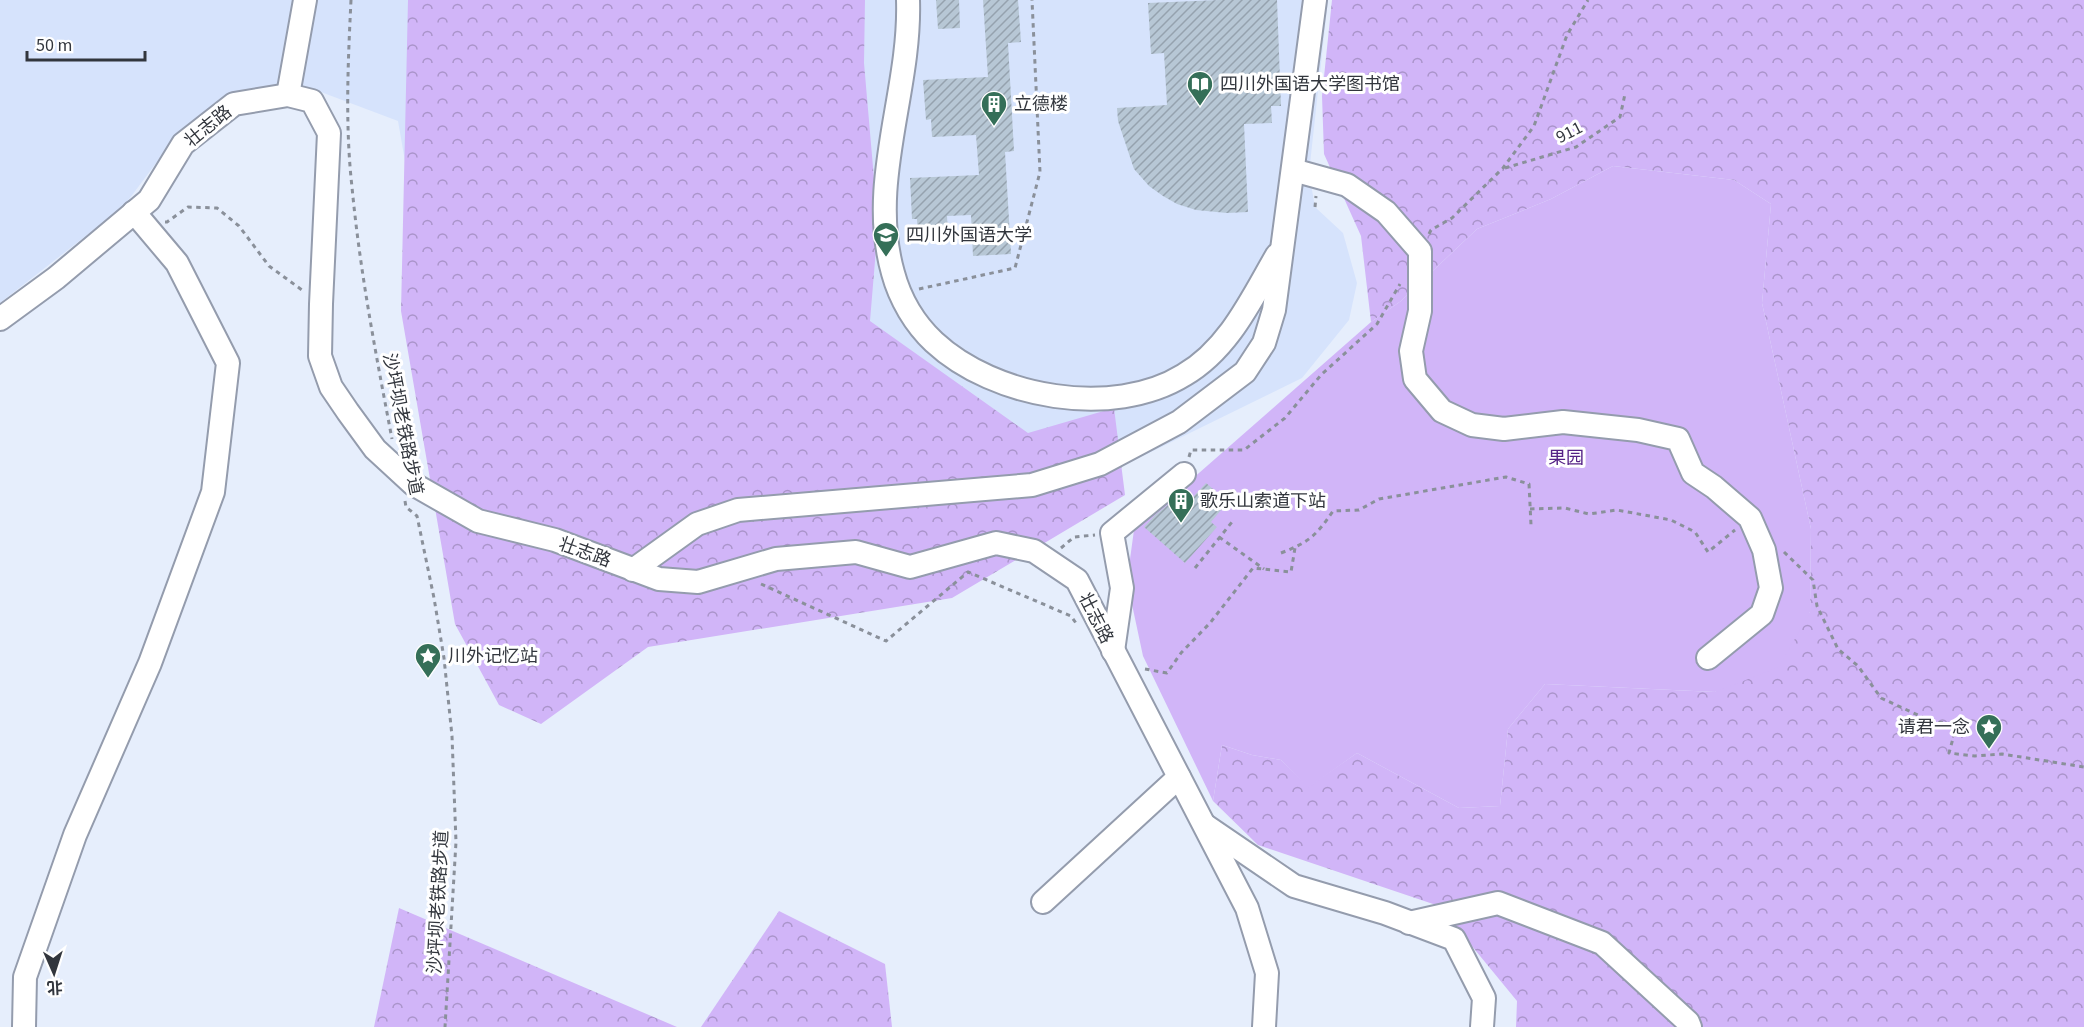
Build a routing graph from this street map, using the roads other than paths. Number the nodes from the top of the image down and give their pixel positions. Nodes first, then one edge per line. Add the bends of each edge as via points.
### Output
1 (305, 0) edge
2 (908, 0) edge
3 (1315, 0) edge
4 (288, 95) junction
5 (1293, 170) junction
6 (134, 212) junction
7 (1283, 244) junction
8 (0, 319) edge
9 (1184, 474) dead end
10 (633, 570) junction
11 (1113, 651) junction
12 (1708, 658) dead end
13 (1179, 777) junction
14 (1203, 824) junction
15 (1043, 902) dead end
16 (1409, 923) junction
17 (24, 1027) edge
18 (1264, 1027) edge
19 (1482, 1027) edge
20 (1690, 1027) edge

1 - 4 street
2 - 7 street via 906,57 886,168 888,252 899,293 914,319 935,343 962,363 993,379 1056,397 1130,395 1157,388 1184,376 1226,338
3 - 5 street
4 - 6 street, 壮志路 via 234,104 183,144 149,200
4 - 10 street, 壮志路 via 312,101 329,133 320,356 331,387 375,449 414,484 477,521 555,540
5 - 7 street
5 - 12 street via 1347,184 1386,212 1420,251 1420,311 1411,351 1415,379 1442,411 1472,425 1504,429 1563,422 1638,430 1678,439 1693,473 1750,518 1764,550 1772,588 1762,614
6 - 8 street, 壮志路
6 - 17 street via 177,263 228,363 213,492 150,663 75,835 26,977
7 - 10 street via 1271,321 1264,343 1245,372 1179,422 1100,464 1032,485 738,510 697,524
9 - 11 street via 1112,533 1122,588
10 - 11 street, 壮志路 via 659,579 698,582 776,559 856,552 910,567 996,543 1034,551 1077,580
11 - 13 street, 壮志路
13 - 14 street, 壮志路
13 - 15 street
14 - 16 street via 1294,886
14 - 18 street, 壮志路 via 1247,908 1267,973
16 - 19 street via 1454,939 1485,998
16 - 20 street via 1498,903 1602,944

